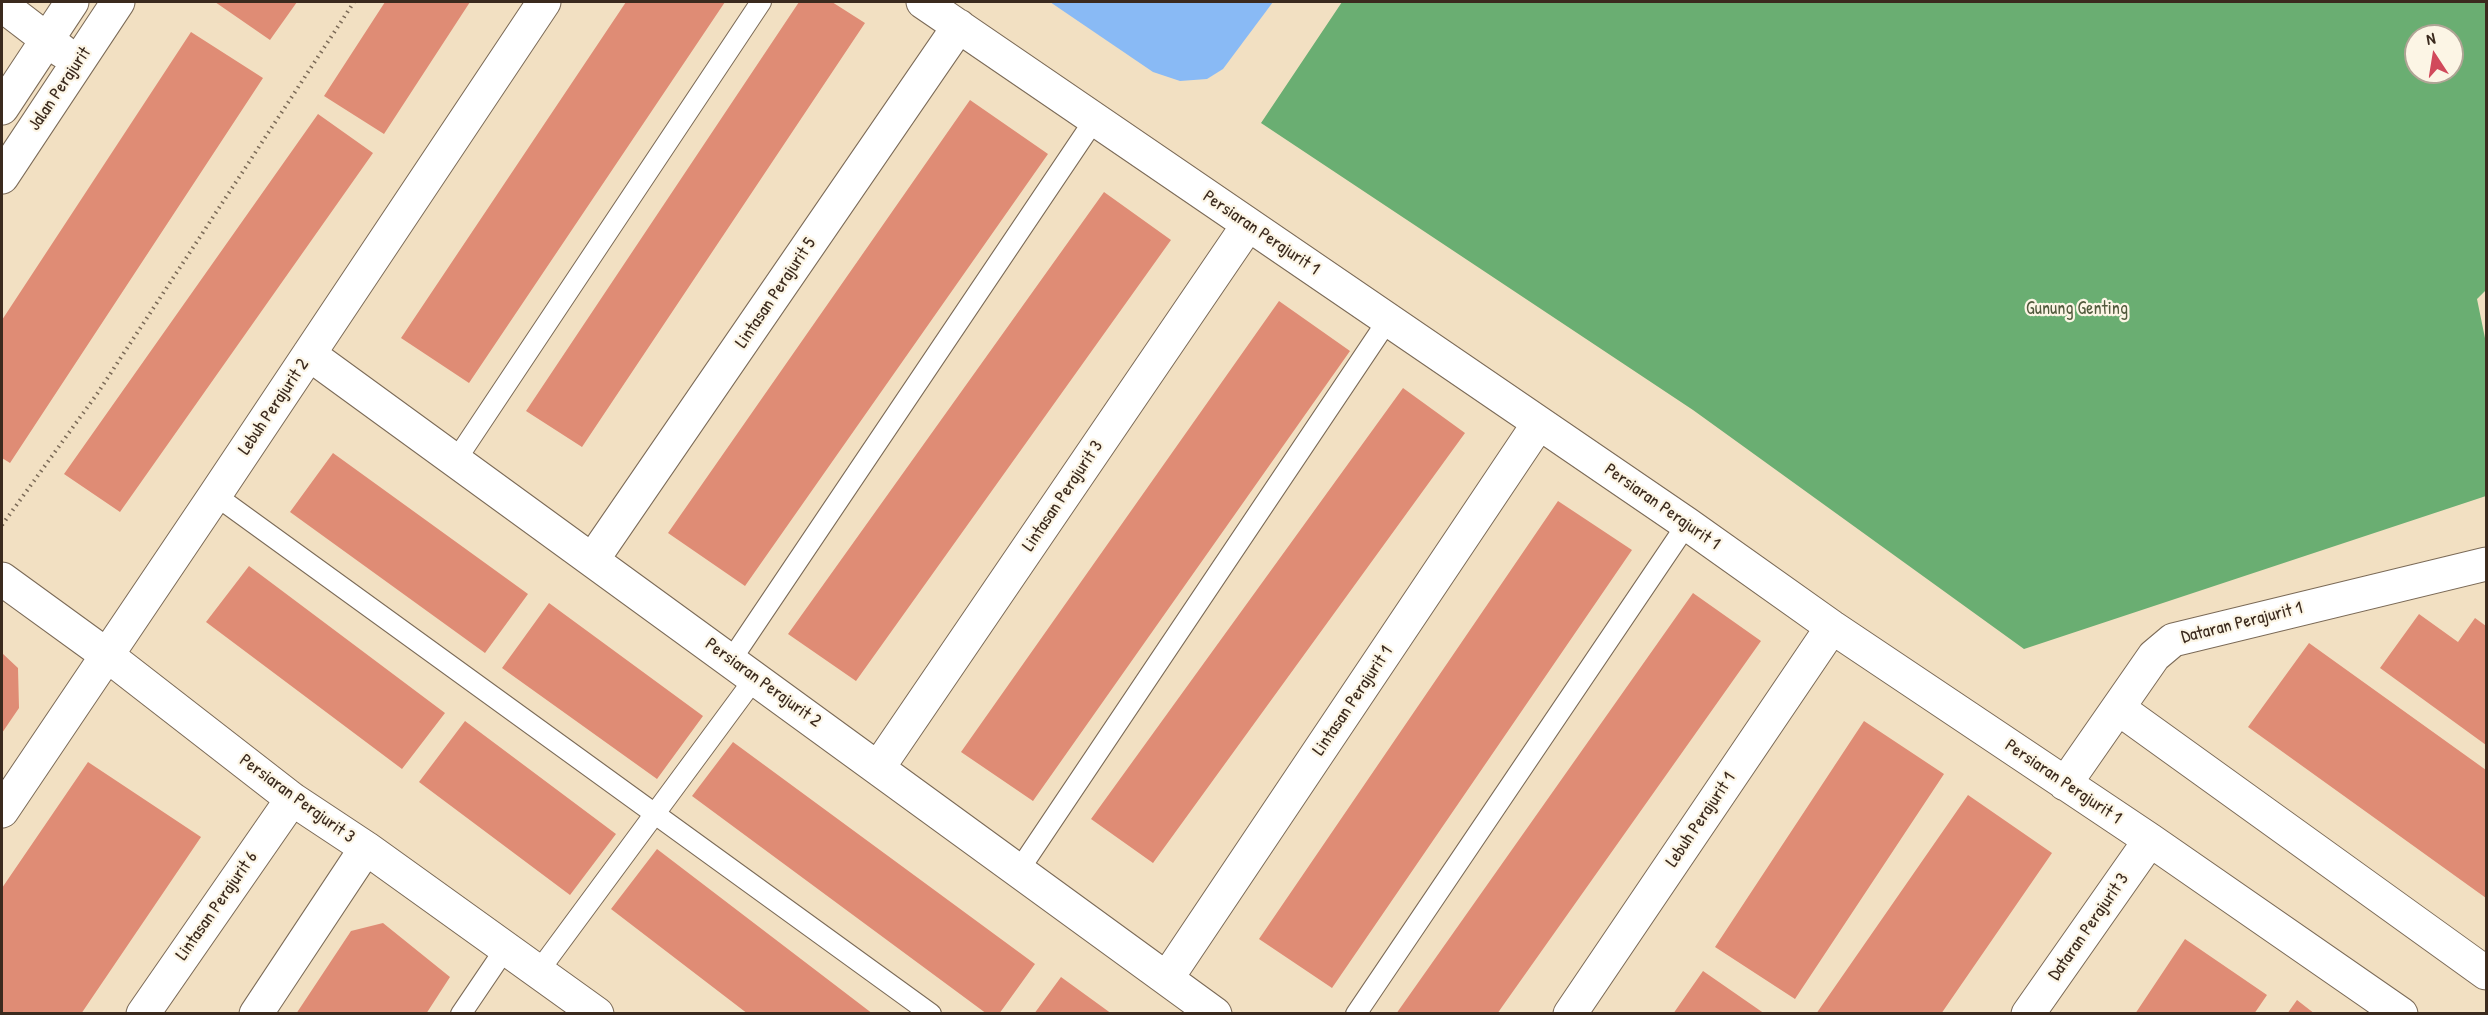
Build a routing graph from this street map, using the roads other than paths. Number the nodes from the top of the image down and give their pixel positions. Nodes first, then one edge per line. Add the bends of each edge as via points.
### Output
1 (72, 2) edge
2 (118, 2) edge
3 (544, 2) edge
4 (761, 2) edge
5 (923, 2) edge
6 (2, 5) edge
7 (959, 26) junction
8 (46, 39) junction
9 (78, 62) junction
10 (2, 108) edge
11 (1095, 119) junction
12 (2, 177) edge
13 (1248, 225) junction
14 (1388, 320) junction
15 (309, 354) junction
16 (1539, 423) junction
17 (456, 460) junction
18 (215, 495) junction
19 (1687, 524) junction
20 (593, 560) junction
21 (2487, 564) edge
22 (2, 579) edge
23 (1832, 627) junction
24 (108, 656) junction
25 (743, 669) junction
26 (2118, 708) junction
27 (878, 768) junction
28 (2065, 784) junction
29 (292, 799) junction
30 (2, 811) edge
31 (654, 815) junction
32 (2150, 840) junction
33 (366, 848) junction
34 (1019, 870) junction
35 (505, 949) junction
36 (538, 972) junction
37 (2487, 973) edge
38 (1167, 978) junction
39 (143, 1014) edge
40 (256, 1014) edge
41 (461, 1014) edge
42 (597, 1014) edge
43 (930, 1014) edge
44 (1215, 1014) edge
45 (1356, 1014) edge
46 (1570, 1014) edge
47 (2028, 1014) edge
48 (2401, 1014) edge

1 - 8 street
2 - 9 street, Jalan Perajurit
3 - 15 street, Lebuh Perajurit 2
4 - 17 lane
5 - 7 street, Persiaran Perajurit 1
6 - 8 street
7 - 11 street, Persiaran Perajurit 1
7 - 20 street, Lintasan Perajurit 5
8 - 9 street
8 - 10 street
9 - 12 street, Jalan Perajurit
11 - 13 street, Persiaran Perajurit 1
11 - 25 lane
13 - 14 street, Persiaran Perajurit 1
13 - 27 street, Lintasan Perajurit 3
14 - 16 street, Persiaran Perajurit 1
14 - 34 lane
15 - 17 street, Persiaran Perajurit 2
15 - 18 street, Lebuh Perajurit 2
16 - 19 street, Persiaran Perajurit 1
16 - 38 street, Lintasan Perajurit 1
17 - 20 street, Persiaran Perajurit 2
18 - 24 street, Lebuh Perajurit 2
18 - 31 lane
19 - 23 street, Persiaran Perajurit 1
19 - 45 lane
20 - 25 street, Persiaran Perajurit 2
21 - 26 street, Dataran Perajurit 1 via 2181,637 2159,650
22 - 24 street, Persiaran Perajurit 3
23 - 28 street, Persiaran Perajurit 1
23 - 46 street, Lebuh Perajurit 1
24 - 29 street, Persiaran Perajurit 3
24 - 30 street, Lebuh Perajurit 2
25 - 27 street, Persiaran Perajurit 2
25 - 31 lane
26 - 28 street, Dataran Perajurit 1
26 - 37 street
27 - 34 street, Persiaran Perajurit 2
28 - 32 street, Persiaran Perajurit 1
29 - 33 street, Persiaran Perajurit 3
29 - 39 street, Lintasan Perajurit 6
31 - 36 lane
31 - 43 lane
32 - 47 street, Dataran Perajurit 3
32 - 48 street, Persiaran Perajurit 1
33 - 35 street, Persiaran Perajurit 3
33 - 40 street
34 - 38 street, Persiaran Perajurit 2
35 - 36 street, Persiaran Perajurit 3
35 - 41 lane
36 - 42 street, Persiaran Perajurit 3
38 - 44 street, Persiaran Perajurit 2

